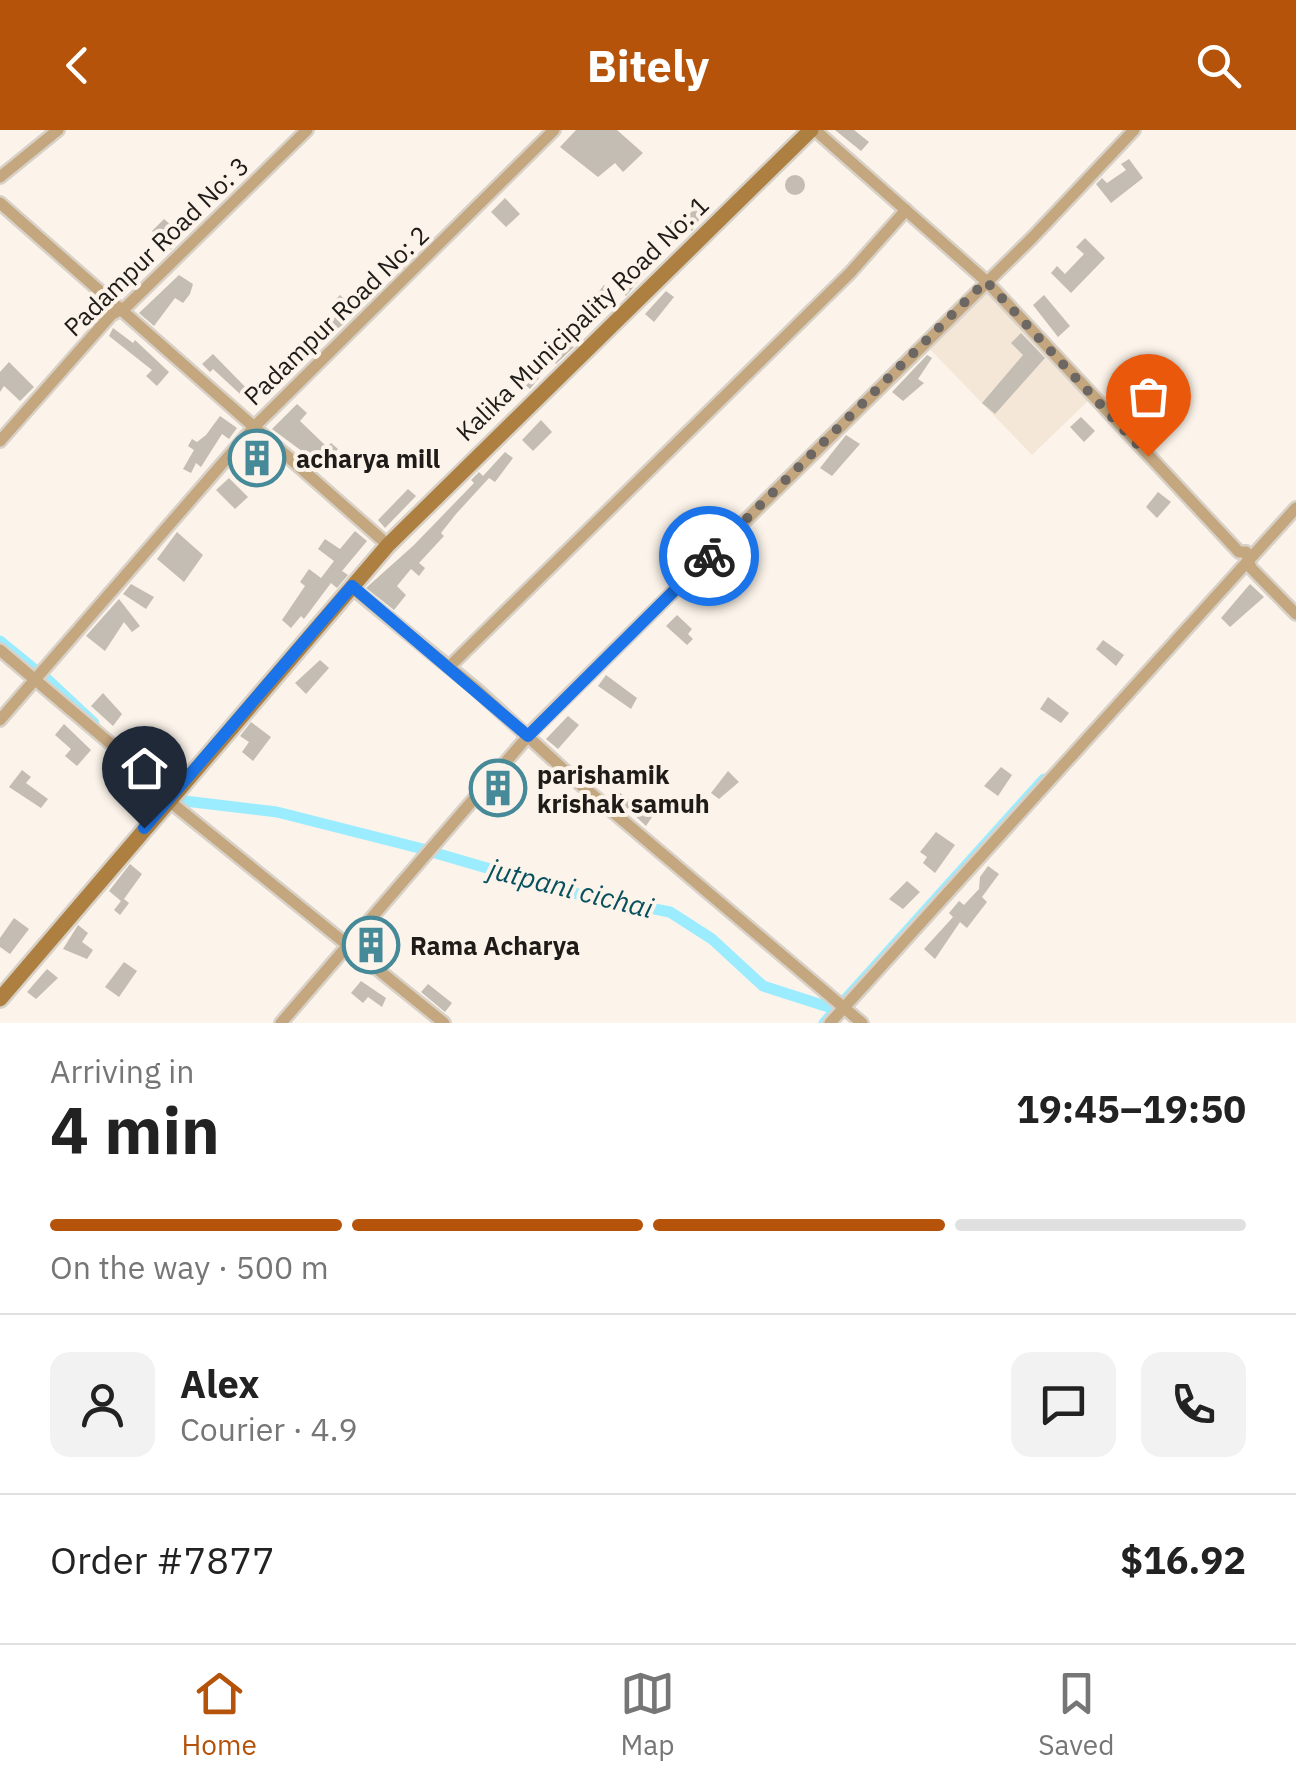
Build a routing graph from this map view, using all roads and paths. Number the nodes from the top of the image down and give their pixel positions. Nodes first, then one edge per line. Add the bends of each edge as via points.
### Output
1 (58, 130) edge
2 (307, 130) edge
3 (554, 130) edge
4 (813, 130) edge
5 (1134, 130) edge
6 (0, 177) edge
7 (0, 203) edge
8 (906, 210) junction
9 (986, 281) junction
10 (119, 310) junction
11 (254, 427) junction
12 (0, 441) edge
13 (1296, 508) edge
14 (388, 545) junction
15 (1247, 555) junction
16 (352, 586) junction
17 (1296, 614) edge
18 (0, 650) edge
19 (450, 667) junction
20 (34, 680) junction
21 (0, 720) edge
22 (528, 736) junction
23 (168, 800) junction
24 (350, 942) junction
25 (0, 999) edge
26 (842, 1004) junction
27 (281, 1023) edge
28 (444, 1023) edge
29 (830, 1023) edge
30 (862, 1023) edge

1 - 6 street
2 - 10 street, Padampur Road No: 3
3 - 11 street, Padampur Road No: 2
4 - 8 street
4 - 14 street, Kalika Municipality Road No: 1
5 - 9 street
7 - 10 street
8 - 9 street
8 - 19 street
9 - 15 street
9 - 22 street
10 - 11 street
10 - 12 street, Padampur Road No: 3
11 - 14 street
11 - 20 street, Padampur Road No: 2
13 - 15 street
14 - 16 street, Kalika Municipality Road No: 1
15 - 17 street via 1251,568
15 - 26 street via 1221,594
16 - 19 street
16 - 23 street, Kalika Municipality Road No: 1
18 - 20 street
19 - 22 street
20 - 21 street, Padampur Road No: 2
20 - 23 street via 150,777
22 - 24 street
22 - 26 street
23 - 24 street
23 - 25 street, Kalika Municipality Road No: 1
24 - 27 street
24 - 28 street
26 - 29 street
26 - 30 street

